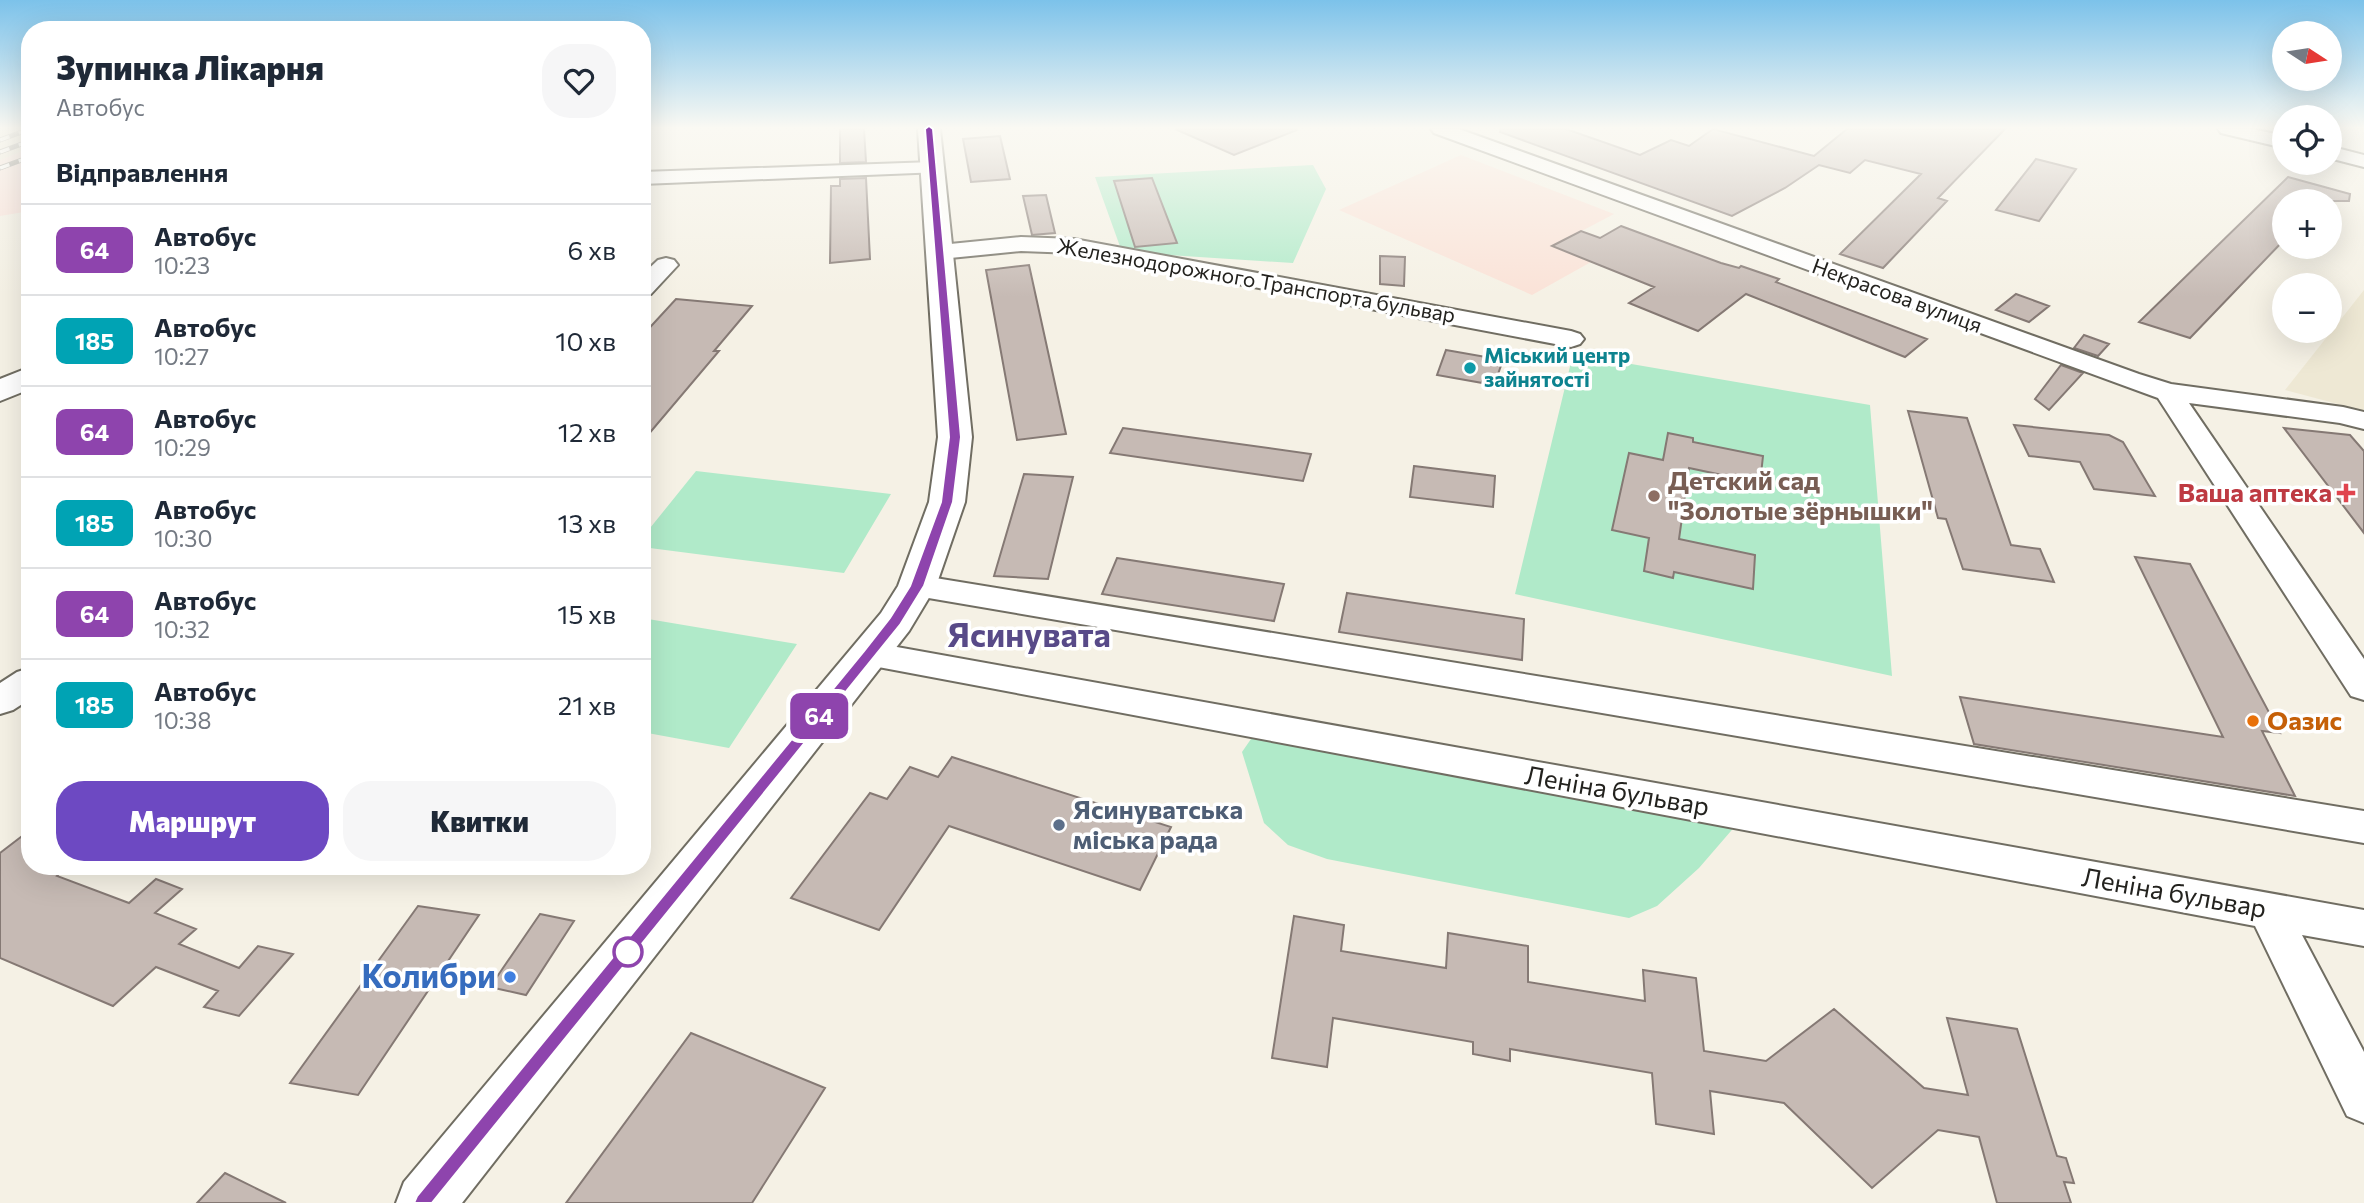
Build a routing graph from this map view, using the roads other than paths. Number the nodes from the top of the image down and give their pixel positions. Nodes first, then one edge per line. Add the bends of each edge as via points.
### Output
1 (934, 185) edge
2 (1594, 185) edge
3 (940, 252) junction
4 (666, 265) dead end
5 (651, 280) edge
6 (1571, 339) dead end
7 (21, 381) edge
8 (0, 392) edge
9 (2168, 392) junction
10 (2364, 421) edge
11 (917, 586) junction
12 (869, 654) junction
13 (21, 687) edge
14 (2364, 687) edge
15 (0, 701) edge
16 (2364, 827) edge
17 (2268, 910) junction
18 (2364, 928) edge
19 (2364, 1100) edge
20 (425, 1203) edge

1 - 3 main road
2 - 9 street, Некрасова вулиця
3 - 6 street, Железнодорожного Транспорта бульвар via 1021,244 1074,246
3 - 11 main road via 955,437 947,502
4 - 5 street
7 - 8 main road
9 - 10 street, Некрасова вулиця
9 - 14 street
11 - 12 main road
11 - 16 street
12 - 17 street, Леніна бульвар
12 - 20 main road
13 - 15 street
17 - 18 street, Леніна бульвар
17 - 19 street

